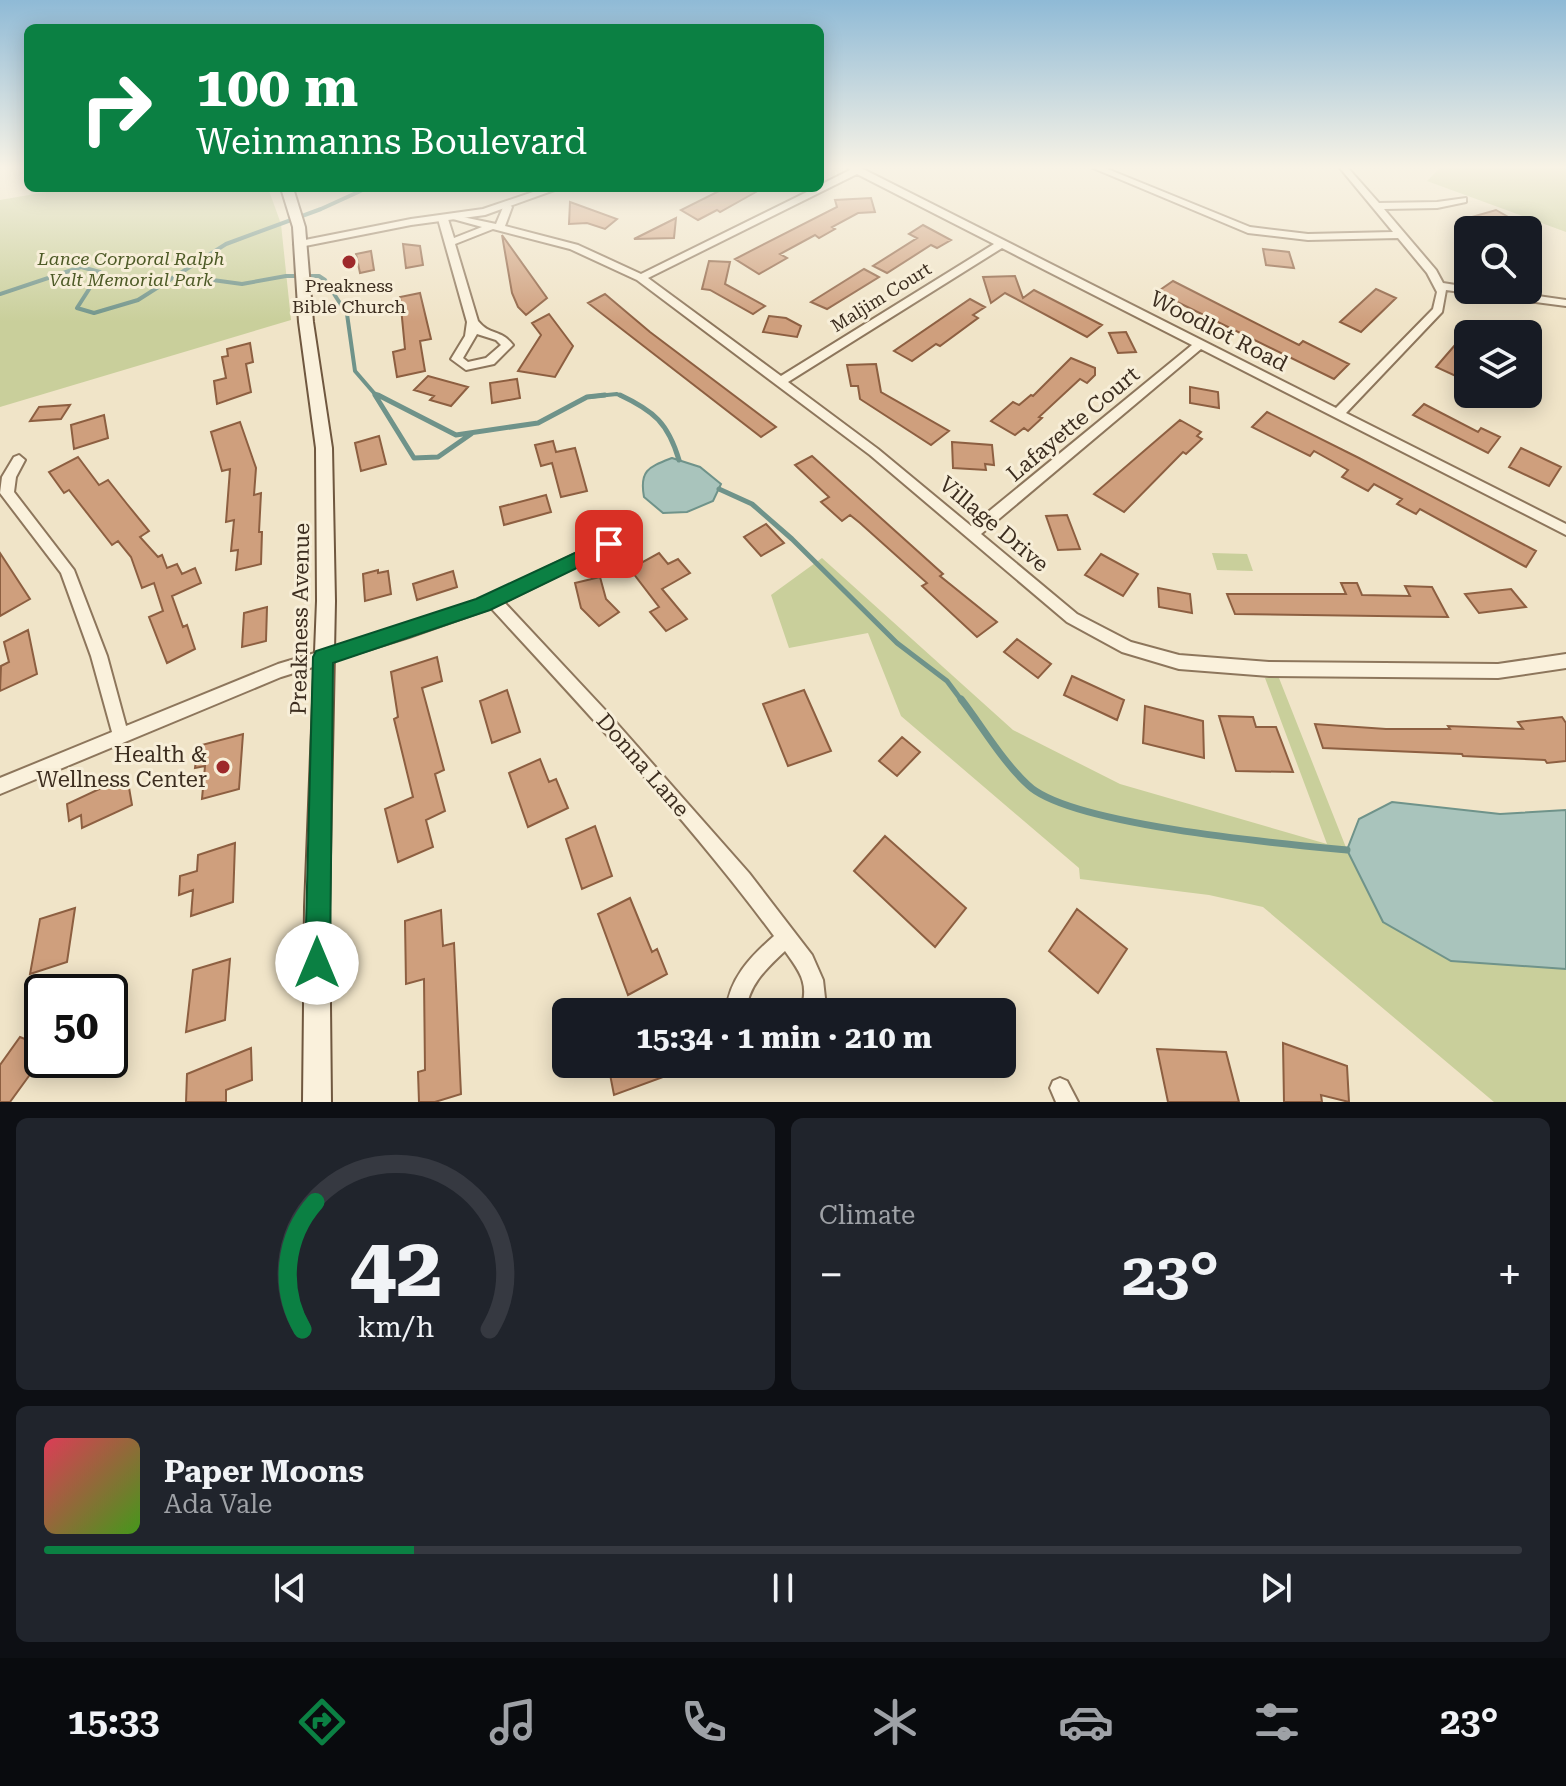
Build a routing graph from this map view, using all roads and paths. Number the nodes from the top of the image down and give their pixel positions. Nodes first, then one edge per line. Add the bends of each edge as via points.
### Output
1 (297, 219) edge
2 (441, 219) edge
3 (443, 219) edge
4 (466, 219) edge
5 (500, 219) edge
6 (757, 219) edge
7 (955, 219) edge
8 (1222, 219) edge
9 (1389, 219) edge
10 (496, 227) junction
11 (1402, 235) junction
12 (450, 243) junction
13 (1002, 243) junction
14 (300, 244) junction
15 (641, 278) junction
16 (1440, 286) junction
17 (1454, 288) edge
18 (1542, 300) edge
19 (1566, 303) edge
20 (473, 322) junction
21 (1200, 344) junction
22 (780, 382) junction
23 (1338, 414) junction
24 (19, 460) dead end
25 (1566, 530) edge
26 (971, 534) junction
27 (609, 544) dead end
28 (493, 600) junction
29 (323, 657) junction
30 (1566, 661) edge
31 (121, 736) junction
32 (0, 786) edge
33 (786, 937) junction
34 (739, 998) edge
35 (815, 998) edge
36 (317, 1102) edge

1 - 14 main road, Preakness Avenue
2 - 14 street
3 - 12 street
4 - 10 street, Village Drive
5 - 10 street
6 - 15 street
7 - 13 street, Woodlot Road
8 - 11 street via 1248,230 1298,236
9 - 11 street
10 - 12 street
10 - 15 street, Village Drive via 574,247
11 - 16 street
12 - 20 street
13 - 21 street, Woodlot Road
13 - 22 street, Maljim Court
14 - 29 main road, Preakness Avenue via 324,448
15 - 22 street, Village Drive
16 - 17 street
16 - 23 street via 1438,310
18 - 19 street
20 - 20 street via 457,359 466,366 490,361 507,345
21 - 23 street, Woodlot Road
21 - 26 street, Lafayette Court
22 - 26 street, Village Drive
23 - 25 street, Woodlot Road
24 - 31 street via 7,493 67,570
26 - 30 street, Village Drive via 1072,618 1127,647 1179,662 1269,669 1498,671
27 - 28 street
28 - 29 street
28 - 33 street, Donna Lane via 743,879
29 - 31 street
29 - 36 main road, Preakness Avenue
31 - 32 street
33 - 34 street via 752,970
33 - 35 street, Donna Lane via 805,962

